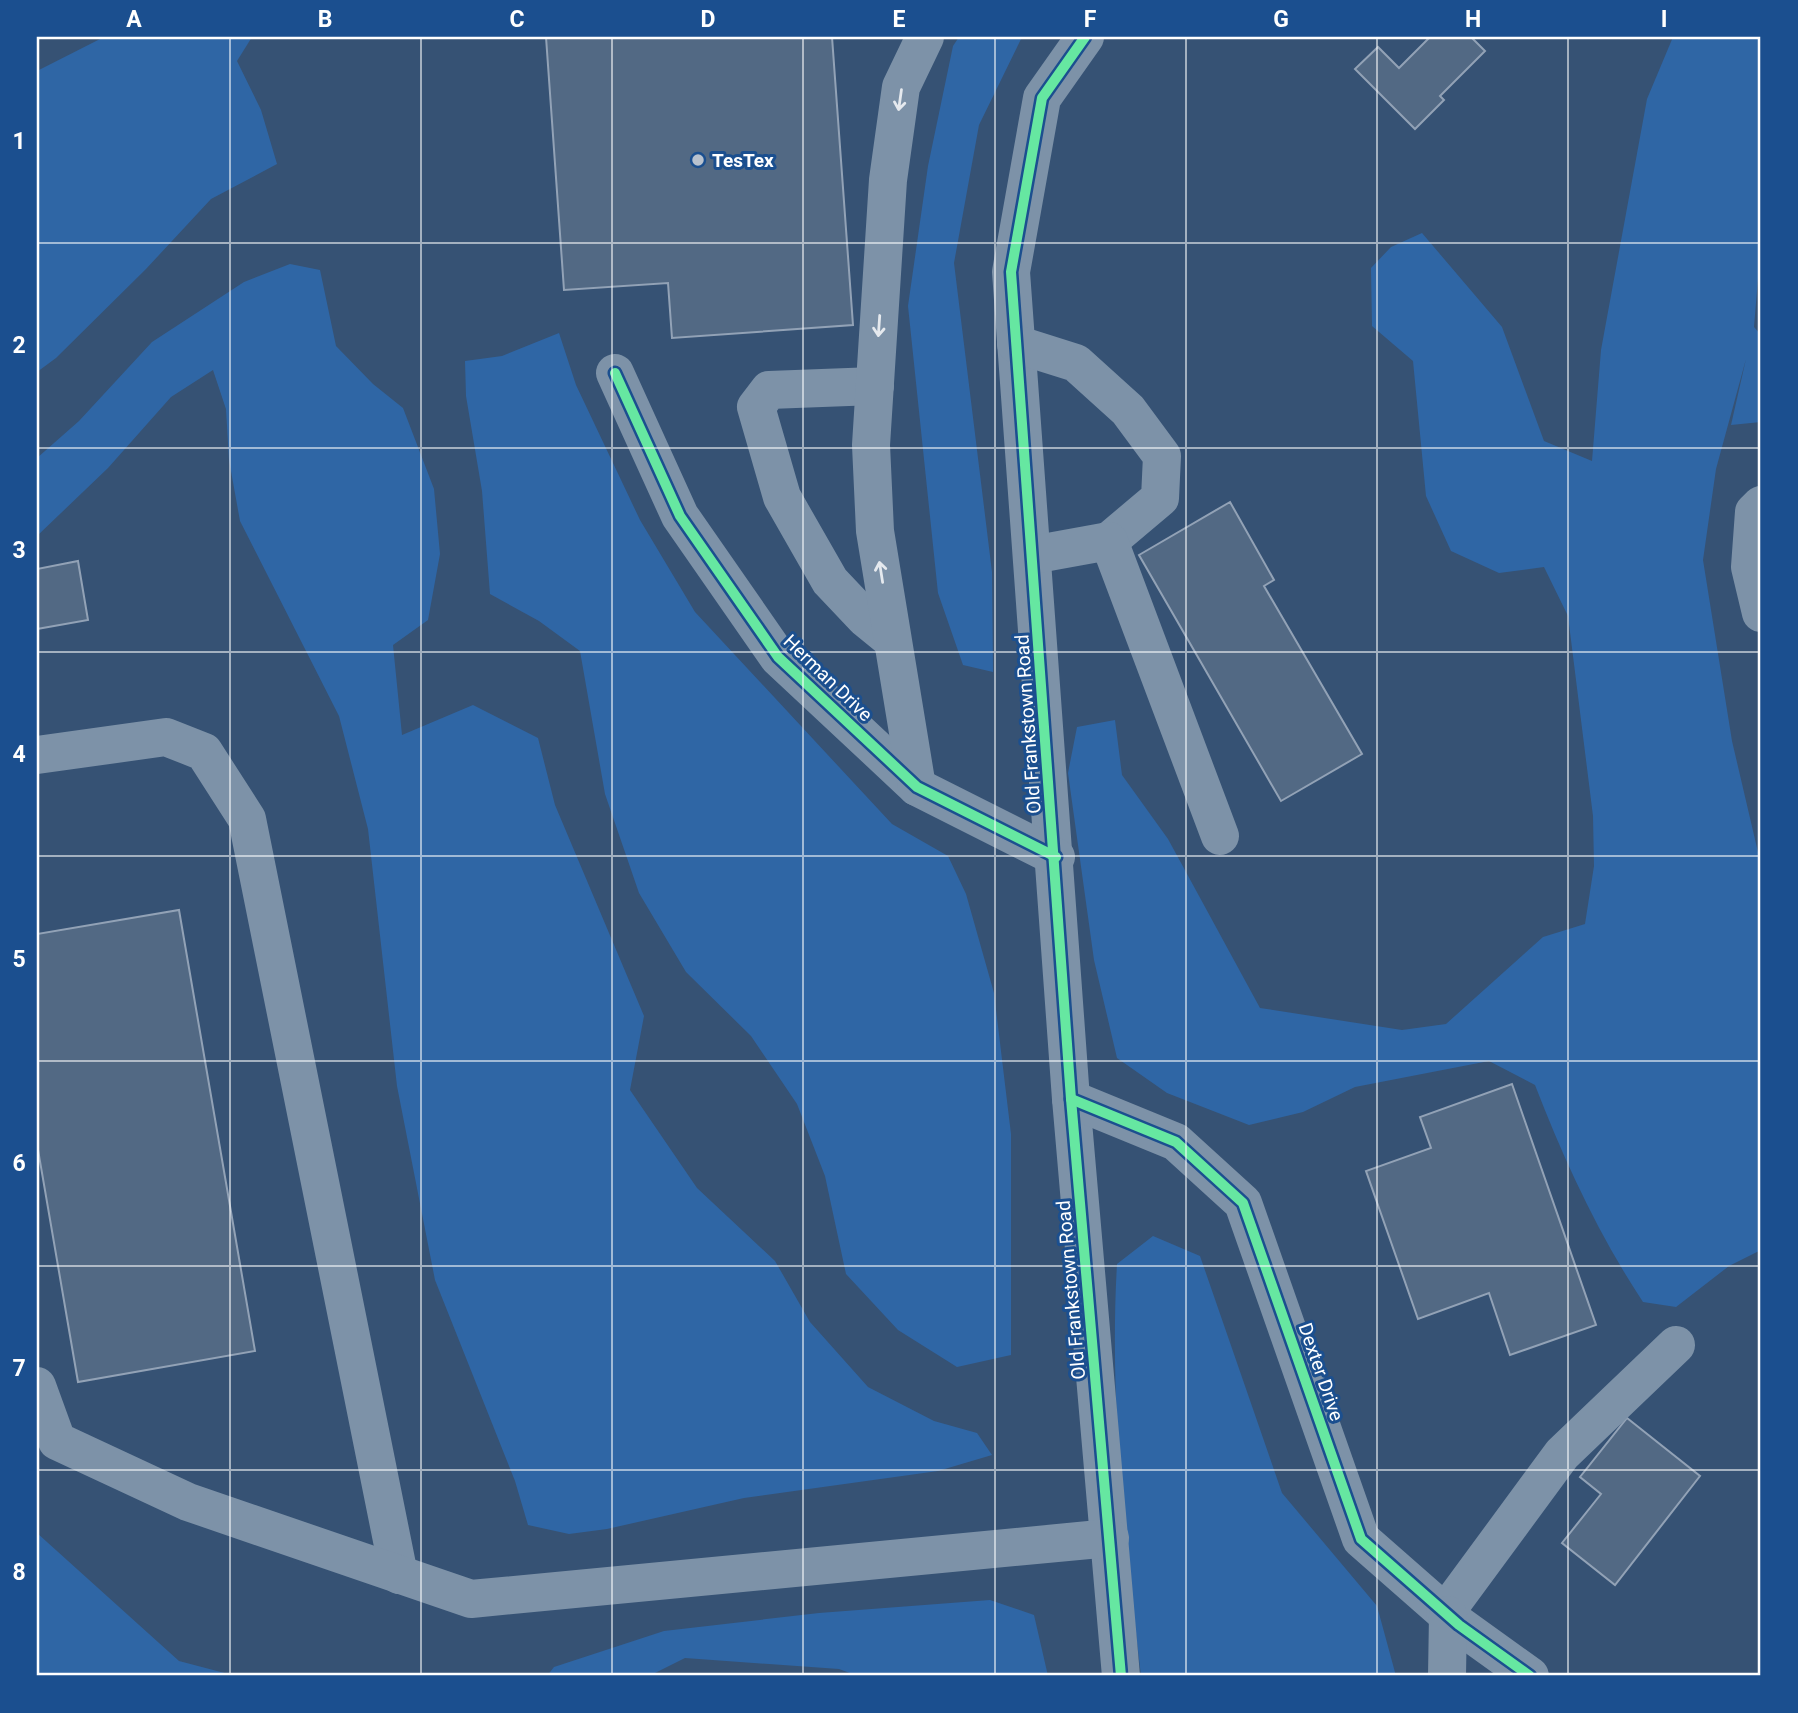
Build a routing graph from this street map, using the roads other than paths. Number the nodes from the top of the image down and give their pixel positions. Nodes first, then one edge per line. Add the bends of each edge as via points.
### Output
1 (925, 37) edge
2 (1085, 37) edge
3 (1016, 344) junction
4 (615, 373) dead end
5 (875, 386) junction
6 (1761, 505) edge
7 (1109, 541) junction
8 (1032, 555) junction
9 (1761, 613) edge
10 (892, 639) junction
11 (37, 755) edge
12 (917, 787) junction
13 (1220, 836) dead end
14 (1056, 857) junction
15 (1071, 1099) junction
16 (1676, 1345) dead end
17 (37, 1385) edge
18 (1110, 1538) junction
19 (399, 1575) junction
20 (1447, 1614) junction
21 (1121, 1676) edge
22 (1447, 1676) edge
23 (1530, 1676) edge

1 -> 5 street via 901,87 888,180
2 - 3 street, Old Frankstown Road via 1042,98 1011,272
3 - 7 street via 1076,363 1128,410 1162,456 1160,498
3 - 8 street, Old Frankstown Road
4 - 12 street, Herman Drive via 680,516 778,657
10 -> 5 street via 875,531 871,445
5 - 10 street via 769,390 756,407 782,497 830,580
6 - 9 street via 1754,512 1750,567
7 - 8 street
7 - 13 street
8 - 14 street, Old Frankstown Road
10 - 12 street
11 - 19 street via 166,737 204,752 247,819
12 - 14 street, Herman Drive
14 - 15 street, Old Frankstown Road
15 - 18 street, Old Frankstown Road
15 - 20 street, Dexter Drive via 1176,1142 1243,1203 1361,1539
16 - 20 street via 1562,1454
17 - 19 street via 57,1441 188,1502
18 - 19 street via 471,1599
18 - 21 street, Old Frankstown Road
20 - 22 street
20 - 23 street, Dexter Drive

